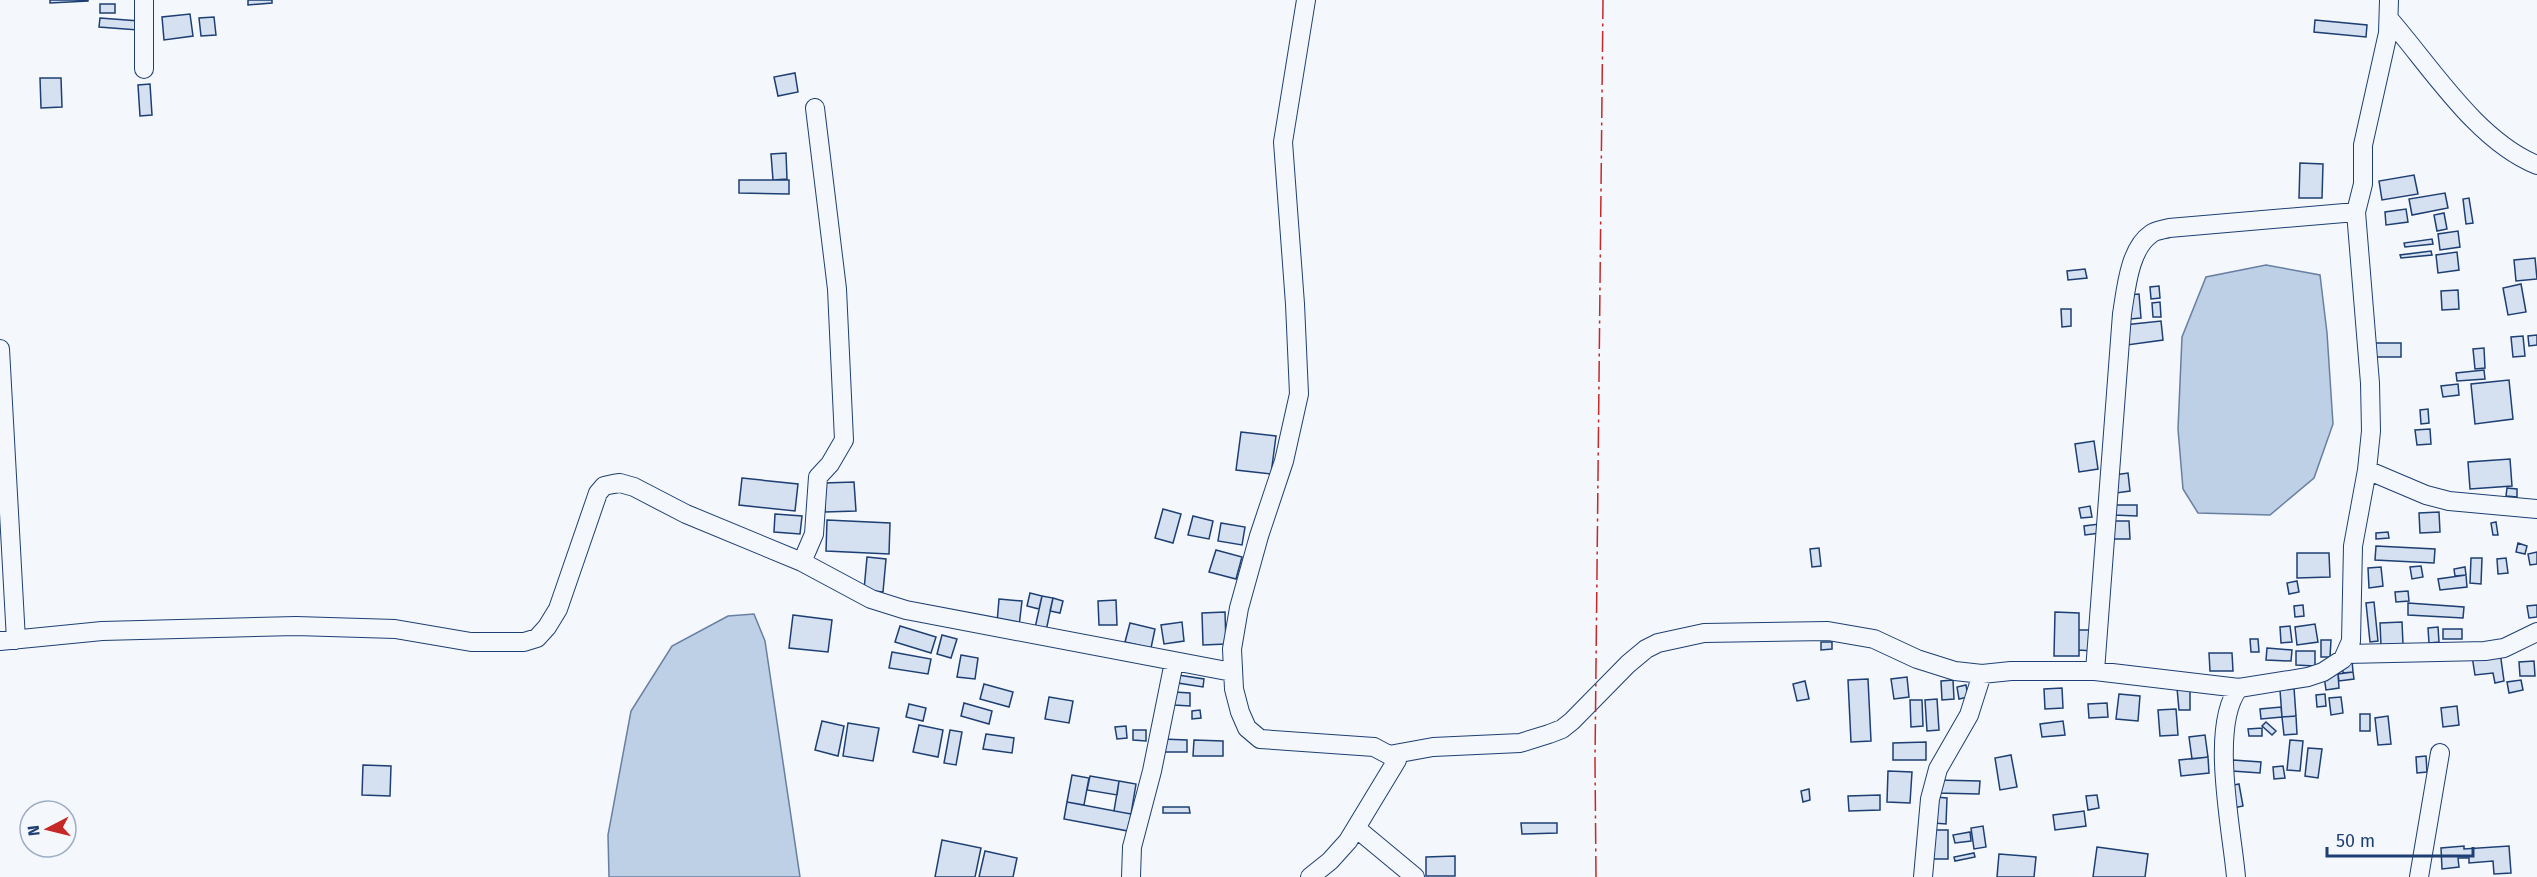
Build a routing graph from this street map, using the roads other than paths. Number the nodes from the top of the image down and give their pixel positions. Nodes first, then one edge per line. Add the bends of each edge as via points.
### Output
1 (144, 0) edge
2 (1306, 0) edge
3 (2389, 0) edge
4 (2390, 20) junction
5 (144, 69) dead end
6 (815, 108) dead end
7 (2537, 165) edge
8 (2356, 212) junction
9 (0, 349) edge
10 (2367, 470) junction
11 (2537, 509) edge
12 (802, 562) junction
13 (2537, 632) edge
14 (8, 640) edge
15 (2346, 654) junction
16 (1174, 662) junction
17 (2095, 671) junction
18 (1232, 672) junction
19 (1982, 674) junction
20 (2239, 688) junction
21 (2440, 753) dead end
22 (1389, 755) junction
23 (1356, 828) junction
24 (1131, 877) edge
25 (1311, 877) edge
26 (1415, 877) edge
27 (1923, 877) edge
28 (2236, 877) edge
29 (2419, 877) edge

1 - 5 street
2 - 18 street via 1283,142 1299,394 1284,461 1239,608
3 - 4 street
4 - 7 street via 2450,94 2487,131
4 - 8 street via 2363,145 2363,184
6 - 12 street via 839,310 844,440 818,477 814,534
8 - 10 street via 2370,383
8 - 17 street via 2169,228 2153,232 2143,240 2128,280 2122,314
9 - 14 street
10 - 11 street via 2449,501
10 - 15 street via 2353,546 2353,616
12 - 14 street via 620,483 604,486 598,493 558,609 537,638 524,642 471,642 395,629 296,626 102,631
12 - 16 street via 871,599 906,610
13 - 15 street via 2504,648 2485,651
15 - 20 street via 2334,666 2308,677
16 - 18 street
16 - 24 street via 1132,847
17 - 19 street
17 - 20 street
18 - 22 street via 1240,712 1247,728 1260,740 1374,747
19 - 22 street via 1955,671 1855,634 1704,633 1646,649 1556,732 1520,743 1433,747
19 - 27 street via 1969,715 1938,769 1929,799
20 - 28 street via 2228,708 2224,749
21 - 29 street
22 - 23 street via 1397,760
23 - 25 street
23 - 26 street

